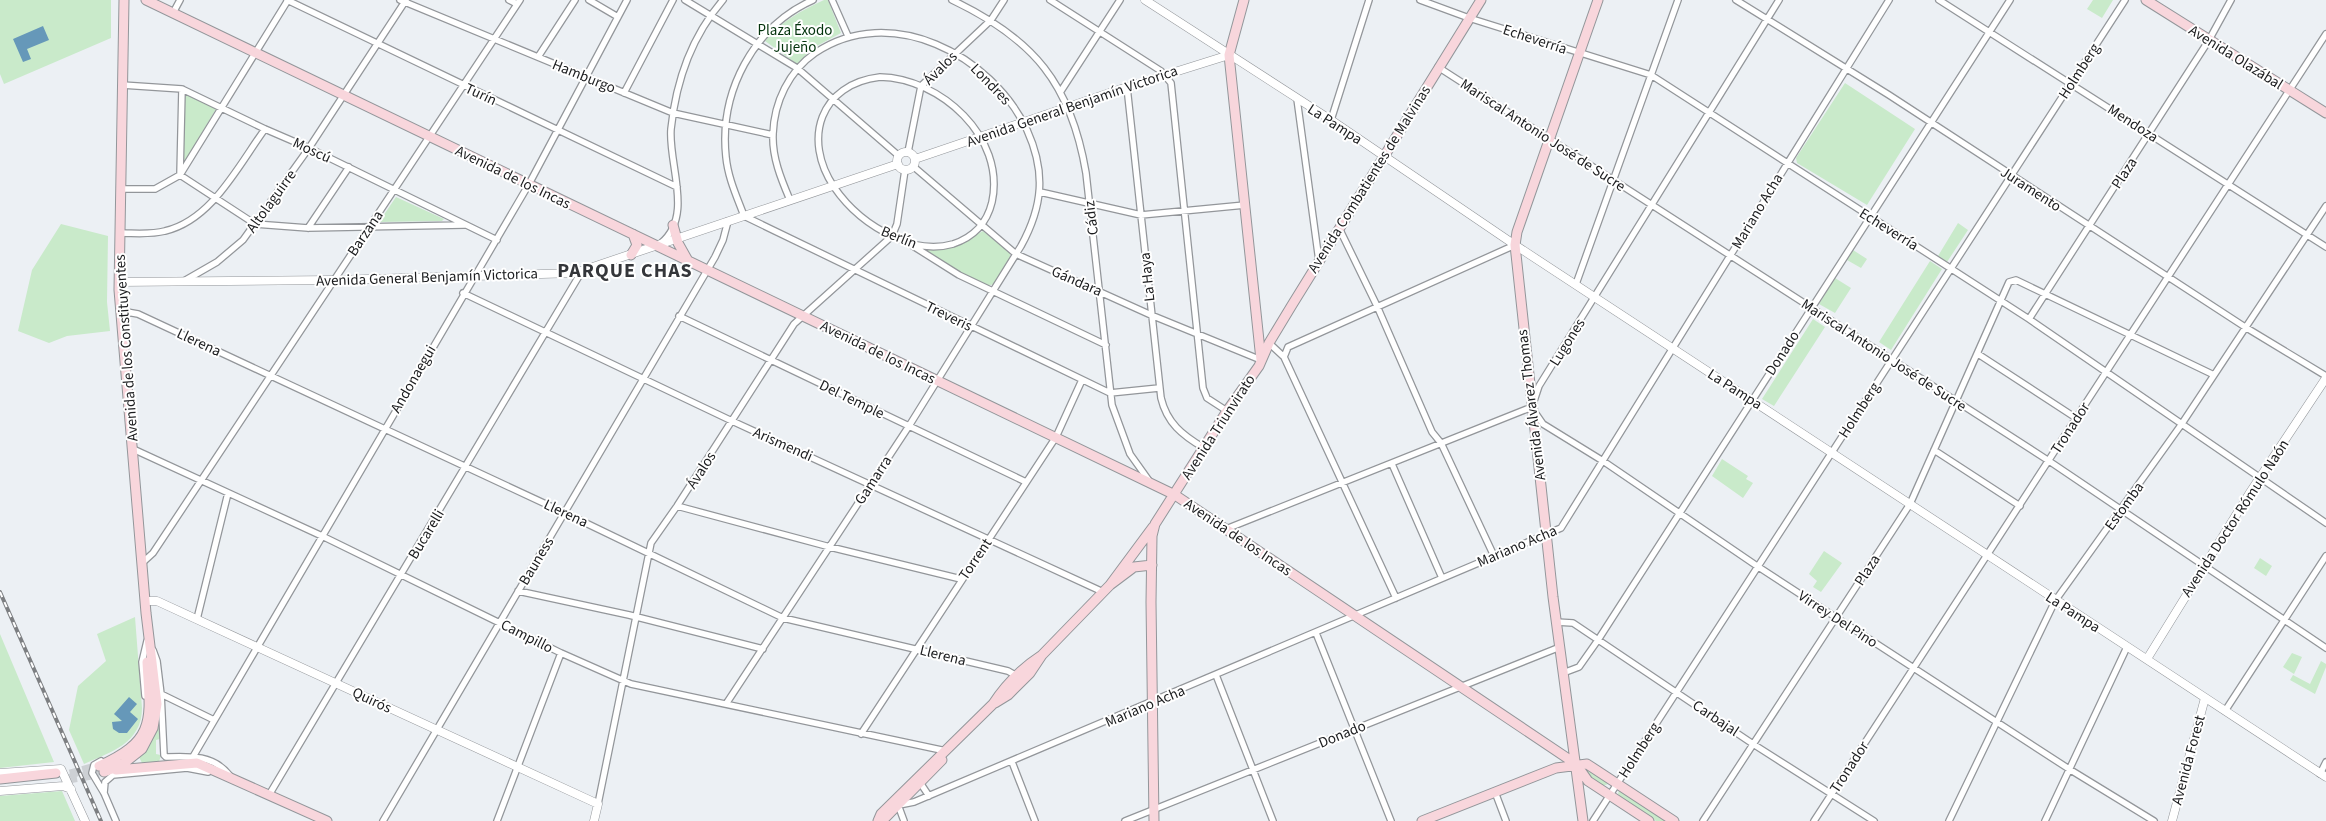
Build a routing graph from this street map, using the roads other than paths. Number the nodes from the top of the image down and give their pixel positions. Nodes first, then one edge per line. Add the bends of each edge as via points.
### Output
1 (124, 0) edge
2 (146, 0) edge
3 (180, 0) edge
4 (287, 0) edge
5 (509, 0) edge
6 (575, 0) edge
7 (589, 0) edge
8 (627, 0) edge
9 (673, 0) edge
10 (685, 0) edge
11 (723, 0) edge
12 (813, 0) edge
13 (832, 0) edge
14 (952, 0) edge
15 (1004, 0) edge
16 (1050, 0) edge
17 (1120, 0) edge
18 (1145, 0) edge
19 (1244, 0) edge
20 (1369, 0) edge
21 (1420, 0) edge
22 (1482, 0) edge
23 (1598, 0) edge
24 (1678, 0) edge
25 (1736, 0) edge
26 (1779, 0) edge
27 (1889, 0) edge
28 (1939, 0) edge
29 (2010, 0) edge
30 (2125, 0) edge
31 (2146, 0) edge
32 (2231, 0) edge
33 (404, 1) edge
34 (518, 2) edge
35 (1437, 3) edge
36 (173, 12) junction
37 (711, 16) junction
38 (618, 17) junction
39 (1469, 18) junction
40 (991, 20) junction
41 (1767, 20) junction
42 (1100, 31) junction
43 (1989, 33) junction
44 (2326, 34) edge
45 (848, 36) junction
46 (494, 40) junction
47 (2209, 40) junction
48 (378, 43) junction
49 (758, 44) junction
50 (254, 52) junction
51 (955, 53) junction
52 (1579, 53) junction
53 (1229, 55) junction
54 (538, 57) junction
55 (1438, 67) junction
56 (797, 68) junction
57 (1846, 69) junction
58 (1165, 74) junction
59 (1651, 75) junction
60 (586, 77) junction
61 (2072, 83) junction
62 (122, 85) junction
63 (462, 85) junction
64 (922, 86) junction
65 (1127, 87) junction
66 (182, 89) junction
67 (1061, 91) junction
68 (2290, 91) junction
69 (624, 92) junction
70 (343, 95) junction
71 (832, 98) junction
72 (1297, 99) junction
73 (220, 106) junction
74 (1069, 107) junction
75 (1709, 112) junction
76 (673, 113) junction
77 (2326, 113) edge
78 (1331, 120) junction
79 (1023, 122) junction
80 (1931, 123) junction
81 (725, 124) junction
82 (265, 129) junction
83 (558, 130) junction
84 (2149, 134) junction
85 (773, 135) junction
86 (428, 136) junction
87 (980, 137) junction
88 (1549, 139) junction
89 (310, 148) junction
90 (908, 152) junction
91 (1383, 156) junction
92 (898, 160) junction
93 (1788, 162) junction
94 (914, 163) junction
95 (349, 168) junction
96 (905, 170) junction
97 (180, 175) junction
98 (2011, 176) junction
99 (1613, 180) junction
100 (529, 184) junction
101 (2227, 184) junction
102 (833, 185) junction
103 (677, 187) junction
104 (120, 189) junction
105 (394, 190) junction
106 (1040, 192) junction
107 (214, 200) junction
108 (790, 200) junction
109 (1090, 204) junction
110 (1244, 205) junction
111 (1652, 205) junction
112 (2326, 206) edge
113 (1184, 211) junction
114 (1141, 215) junction
115 (744, 216) junction
116 (1870, 217) junction
117 (728, 221) junction
118 (255, 224) junction
119 (465, 225) junction
120 (673, 225) junction
121 (982, 225) junction
122 (2089, 227) junction
123 (308, 228) junction
124 (368, 228) junction
125 (1339, 228) junction
126 (119, 233) junction
127 (633, 234) junction
128 (2306, 235) junction
129 (892, 236) junction
130 (676, 239) junction
131 (497, 240) junction
132 (911, 244) junction
133 (1514, 245) junction
134 (657, 246) junction
135 (2326, 247) edge
136 (1016, 254) junction
137 (631, 255) junction
138 (1730, 256) junction
139 (687, 260) junction
140 (1319, 261) junction
141 (1951, 269) junction
142 (707, 270) junction
143 (854, 270) junction
144 (582, 271) junction
145 (474, 276) junction
146 (2167, 277) junction
147 (332, 280) junction
148 (119, 282) junction
149 (182, 282) junction
150 (1576, 284) junction
151 (1100, 291) junction
152 (993, 292) junction
153 (463, 293) junction
154 (2045, 293) junction
155 (1596, 296) junction
156 (2001, 302) junction
157 (1377, 306) junction
158 (1812, 308) junction
159 (121, 311) junction
160 (802, 315) junction
161 (1151, 315) junction
162 (679, 316) junction
163 (2030, 319) junction
164 (972, 327) junction
165 (2245, 327) junction
166 (546, 333) junction
167 (1198, 334) junction
168 (2130, 334) junction
169 (1269, 343) junction
170 (1106, 345) junction
171 (1673, 348) junction
172 (1978, 354) junction
173 (1284, 357) junction
174 (1892, 359) junction
175 (770, 360) junction
176 (1261, 360) junction
177 (2107, 372) junction
178 (270, 375) junction
179 (2214, 375) junction
180 (2326, 377) edge
181 (644, 378) junction
182 (938, 380) junction
183 (1082, 380) junction
184 (1159, 388) junction
185 (1110, 392) junction
186 (1751, 400) junction
187 (1956, 401) junction
188 (1532, 407) junction
189 (1226, 411) junction
190 (2076, 418) junction
191 (732, 421) junction
192 (2181, 425) junction
193 (909, 426) junction
194 (384, 429) junction
195 (1056, 437) junction
196 (1441, 443) junction
197 (1204, 448) junction
198 (133, 449) junction
199 (1934, 450) junction
200 (1831, 453) junction
201 (1603, 461) junction
202 (2049, 461) junction
203 (1392, 464) junction
204 (467, 467) junction
205 (2260, 478) junction
206 (200, 480) junction
207 (1026, 482) junction
208 (1150, 482) junction
209 (1342, 482) junction
210 (871, 483) junction
211 (228, 493) junction
212 (1175, 495) junction
213 (1910, 504) junction
214 (677, 506) junction
215 (2020, 506) junction
216 (2121, 510) junction
217 (565, 513) junction
218 (1678, 514) junction
219 (2326, 523) edge
220 (1155, 524) junction
221 (1226, 529) junction
222 (1546, 535) junction
223 (322, 536) junction
224 (988, 539) junction
225 (830, 547) junction
226 (649, 553) junction
227 (1494, 556) junction
228 (2326, 556) edge
229 (1988, 557) junction
230 (142, 563) junction
231 (1152, 565) junction
232 (1757, 566) junction
233 (2203, 567) junction
234 (401, 575) junction
235 (1442, 578) junction
236 (961, 579) junction
237 (1106, 588) junction
238 (518, 591) junction
239 (1396, 598) junction
240 (145, 601) junction
241 (2055, 601) junction
242 (1354, 616) junction
243 (636, 617) junction
244 (783, 618) junction
245 (1836, 618) junction
246 (197, 619) junction
247 (2282, 621) junction
248 (500, 622) junction
249 (1556, 622) junction
250 (1316, 633) junction
251 (148, 636) junction
252 (1598, 640) junction
253 (1560, 646) junction
254 (256, 647) junction
255 (2128, 647) junction
256 (2326, 648) edge
257 (763, 649) junction
258 (917, 649) junction
259 (561, 653) junction
260 (2146, 659) junction
261 (1914, 668) junction
262 (1563, 673) junction
263 (1216, 676) junction
264 (1020, 678) junction
265 (623, 681) junction
266 (336, 683) junction
267 (1459, 687) junction
268 (1676, 691) junction
269 (161, 694) junction
270 (2205, 698) junction
271 (1152, 703) junction
272 (726, 704) junction
273 (2225, 711) junction
274 (214, 720) junction
275 (1997, 721) junction
276 (1355, 728) junction
277 (436, 730) junction
278 (861, 734) junction
279 (1753, 744) junction
280 (946, 751) junction
281 (194, 755) junction
282 (1012, 762) junction
283 (2326, 762) edge
284 (1576, 764) junction
285 (517, 767) junction
286 (2069, 769) junction
287 (1253, 770) junction
288 (0, 773) edge
289 (99, 773) junction
290 (2323, 776) edge
291 (60, 777) junction
292 (232, 778) junction
293 (0, 779) edge
294 (105, 782) junction
295 (0, 784) edge
296 (921, 784) junction
297 (1618, 784) junction
298 (0, 791) edge
299 (1495, 792) junction
300 (104, 793) junction
301 (1832, 793) junction
302 (269, 795) junction
303 (1610, 795) junction
304 (929, 796) junction
305 (897, 802) junction
306 (598, 804) junction
307 (1154, 809) junction
308 (2146, 819) edge
309 (85, 821) edge
310 (116, 821) edge
311 (327, 821) edge
312 (383, 821) edge
313 (497, 821) edge
314 (594, 821) edge
315 (878, 821) edge
316 (904, 821) edge
317 (1034, 821) edge
318 (1125, 821) edge
319 (1154, 821) edge
320 (1273, 821) edge
321 (1391, 821) edge
322 (1422, 821) edge
323 (1506, 821) edge
324 (1583, 821) edge
325 (1593, 821) edge
326 (1649, 821) edge
327 (1674, 821) edge
328 (1703, 821) edge
329 (1814, 821) edge
330 (1874, 821) edge
331 (1949, 821) edge
332 (2045, 821) edge
333 (2154, 821) edge
334 (2172, 821) edge

1 - 62 main road, Avenida de los Constituyentes
2 - 36 main road, Avenida de los Incas
3 - 36 street
4 - 48 street, Turín
4 - 50 street
5 - 34 street
6 - 54 street
7 - 38 street
8 - 38 street, Andonaegui
9 - 69 street
10 - 37 street
11 - 37 street
12 - 49 street via 790,12
13 - 45 street
14 - 40 street, Cádiz
15 - 40 street, Ávalos
16 - 42 street
17 - 42 street
18 - 53 street, La Pampa
19 - 53 main road, Avenida Triunvirato
20 - 78 street
21 - 35 street, Echeverría
22 - 39 main road, Avenida Combatientes de Malvinas
23 - 52 main road, Avenida Álvarez Thomas
24 - 59 street
25 - 41 street, Juramento
26 - 41 street, Lugones
27 - 57 street, Mariano Acha
28 - 43 street, Mendoza
29 - 43 street, Donado
30 - 61 street, Holmberg
31 - 47 main road, Avenida Olazábal
32 - 47 street, Plaza
33 - 46 street, Hamburgo
33 - 48 street, Altolaguirre
34 - 46 street, Barzana
35 - 39 street, Echeverría
36 - 50 main road, Avenida de los Incas
37 - 49 street
37 - 76 street via 689,54 679,80
38 - 60 street, Andonaegui
39 - 52 street, Echeverría
39 - 55 main road, Avenida Combatientes de Malvinas
40 - 51 street, Ávalos
40 - 67 street, Cádiz via 1039,61
41 - 57 street, Juramento
41 - 75 street, Lugones
42 - 58 street
42 - 67 street
43 - 61 street, Mendoza
43 - 80 street, Donado
44 - 68 street, Tronador
45 - 51 street, Londres via 893,33 927,40
45 - 56 street, Londres via 821,49
46 - 54 street, Hamburgo
46 - 63 street, Barzana
47 - 68 main road, Avenida Olazábal
47 - 84 street, Plaza
48 - 63 street, Turín
48 - 70 street, Altolaguirre
49 - 56 street
49 - 81 street via 733,88
50 - 70 main road, Avenida de los Incas
50 - 73 street
51 - 64 street, Ávalos
51 - 79 street, Londres via 997,86
52 - 59 street, Echeverría
52 - 88 main road, Avenida Álvarez Thomas
53 - 58 street, Avenida General Benjamín Victorica
53 - 72 street, La Pampa
53 - 110 main road, Avenida Triunvirato
54 - 60 street, Hamburgo
55 - 88 street, Mariscal Antonio José de Sucre
55 - 91 main road, Avenida Combatientes de Malvinas
56 - 71 street
56 - 85 street via 780,100
57 - 80 street, Juramento
57 - 93 street, Mariano Acha
58 - 65 street, Avenida General Benjamín Victorica
58 - 113 street via 1171,87
59 - 75 street, Echeverría
59 - 99 street
60 - 69 street, Hamburgo
60 - 83 street, Andonaegui
61 - 84 street, Mendoza
61 - 98 street, Holmberg
62 - 66 street, Moscú
62 - 104 main road, Avenida de los Constituyentes
63 - 83 street, Turín
63 - 86 street, Barzana
64 - 71 street via 901,79 874,78 849,85
64 - 87 street via 958,111
64 - 90 street, Ávalos
65 - 74 street, Avenida General Benjamín Victorica
65 - 114 street, La Haya
66 - 73 street, Moscú
66 - 97 street
67 - 74 street, Cádiz
68 - 77 main road, Avenida Olazábal
68 - 101 street, Tronador
69 - 76 street, Hamburgo
70 - 86 main road, Avenida de los Incas
70 - 89 street, Altolaguirre
71 - 92 street
71 - 102 street, Berlín via 822,116 819,136 820,157
72 - 78 street, La Pampa
72 - 140 street
73 - 82 street, Moscú
73 - 97 street
74 - 79 street, Avenida General Benjamín Victorica
74 - 109 street, Cádiz via 1081,142
75 - 93 street, Echeverría
75 - 111 street, Lugones
76 - 81 street, Hamburgo
76 - 103 street via 671,147
78 - 91 street, La Pampa
79 - 87 street, Avenida General Benjamín Victorica
79 - 106 street, Londres via 1037,161
80 - 98 street, Juramento
80 - 116 street, Donado
81 - 85 street, Hamburgo
81 - 115 street via 728,170
82 - 89 street, Moscú
82 - 107 street
83 - 100 street, Andonaegui
83 - 103 street, Turín
84 - 101 street, Mendoza
84 - 122 street, Plaza
85 - 108 street via 775,158
86 - 100 main road, Avenida de los Incas
86 - 105 street, Barzana
87 - 94 street, Avenida General Benjamín Victorica
87 - 121 street via 990,155 994,176 991,207
88 - 99 street, Mariscal Antonio José de Sucre
88 - 133 main road, Avenida Álvarez Thomas
89 - 95 street, Moscú
89 - 118 street, Altolaguirre
90 - 92 street, Avenida General Benjamín Victorica
90 - 94 street
91 - 125 main road, Avenida Combatientes de Malvinas
91 - 133 street, La Pampa
92 - 96 street
92 - 102 street, Avenida General Benjamín Victorica
93 - 116 street, Echeverría
93 - 138 street, Mariano Acha
94 - 96 street, Avenida General Benjamín Victorica
94 - 121 street, Gándara
95 - 105 street, Moscú
95 - 123 street
96 - 129 street via 897,224
97 - 104 street via 155,189
97 - 107 street
98 - 122 street, Juramento
98 - 141 street, Holmberg
99 - 111 street, Mariscal Antonio José de Sucre
99 - 150 street
100 - 127 main road, Avenida de los Incas
100 - 131 street, Andonaegui
101 - 128 street, Mendoza
101 - 146 street, Tronador
102 - 108 street, Avenida General Benjamín Victorica
102 - 129 street, Berlín via 859,215
103 - 120 street via 678,204
104 - 126 main road, Avenida de los Constituyentes
105 - 119 street, Moscú
105 - 124 street, Barzana
106 - 109 street
106 - 136 street, Londres via 1033,220
107 - 118 street
107 - 126 street via 201,214 174,229 151,234
108 - 115 street, Avenida General Benjamín Victorica
109 - 114 street
109 - 151 street, Cádiz
110 - 113 street
110 - 176 main road, Avenida Triunvirato
111 - 138 street, Mariscal Antonio José de Sucre
111 - 155 street, Lugones
112 - 128 street, Estomba
113 - 114 street
113 - 167 street
114 - 161 street, La Haya
115 - 117 street, Avenida General Benjamín Victorica
115 - 143 street, Treveris
116 - 141 street, Echeverría
116 - 158 street, Donado
117 - 130 street, Avenida General Benjamín Victorica
117 - 142 street, Bauness via 723,240
118 - 123 street
118 - 149 street, Altolaguirre via 227,255
119 - 124 street
119 - 131 street, Moscú
120 - 130 main road
120 - 134 street via 668,236
121 - 132 street, Berlín via 964,239 948,245 926,247
121 - 136 street, Gándara
122 - 146 street, Juramento
122 - 154 street, Plaza
123 - 124 street
124 - 147 street, Barzana
125 - 140 main road, Avenida Combatientes de Malvinas
125 - 157 street
126 - 148 main road, Avenida de los Constituyentes
127 - 134 main road, Avenida de los Incas
127 - 137 main road via 636,245
128 - 135 street, Mendoza
128 - 165 street, Estomba
129 - 132 street, Berlín
129 - 143 street, Ávalos
130 - 134 street, Avenida General Benjamín Victorica
130 - 139 main road
131 - 145 street, Andonaegui
132 - 152 street via 959,275
133 - 150 street, La Pampa
133 - 157 street
133 - 188 main road, Avenida Álvarez Thomas
134 - 137 street, Avenida General Benjamín Victorica
134 - 139 main road, Avenida de los Incas
136 - 151 street, Gándara
136 - 152 street, Gamarra
137 - 144 street, Avenida General Benjamín Victorica
138 - 158 street, Mariscal Antonio José de Sucre
138 - 171 street, Mariano Acha
139 - 142 main road, Avenida de los Incas
140 - 169 main road, Avenida Combatientes de Malvinas
141 - 156 street, Echeverría
141 - 174 street, Holmberg
142 - 160 main road, Avenida de los Incas
142 - 162 street, Bauness
143 - 160 street, Ávalos
143 - 164 street, Treveris
144 - 145 street, Avenida General Benjamín Victorica
144 - 166 street, Bucarelli
145 - 147 street, Avenida General Benjamín Victorica
145 - 153 street, Andonaegui
146 - 165 street, Juramento
146 - 168 street, Tronador
147 - 149 street, Avenida General Benjamín Victorica
147 - 178 street, Barzana
148 - 149 street, Avenida General Benjamín Victorica
148 - 159 main road, Avenida de los Constituyentes
150 - 155 street, La Pampa
151 - 161 street, Gándara
151 - 170 street, Cádiz
152 - 164 street, Gamarra
152 - 170 street
153 - 166 street, Arismendi
153 - 194 street, Andonaegui
154 - 156 street, Plaza via 2016,280 2011,281
154 - 163 street, Plaza
154 - 168 street
155 - 171 street, La Pampa
155 - 188 street, Lugones via 1540,386
156 - 163 street, Echeverría
156 - 172 street, Plaza
157 - 173 street via 1288,347
157 - 196 street via 1432,432
158 - 174 street, Mariscal Antonio José de Sucre
158 - 186 street, Donado
159 - 178 street, Llerena via 138,314
159 - 198 main road, Avenida de los Constituyentes
160 - 175 street, Ávalos
160 - 182 main road, Avenida de los Incas
161 - 167 street, Gándara
161 - 184 street, La Haya
162 - 175 street, Del Temple
162 - 181 street, Bauness
163 - 177 street, Echeverría
164 - 182 street, Gamarra
164 - 183 street, Treveris
165 - 179 street, Estomba
165 - 180 street, Juramento
166 - 181 street, Arismendi
166 - 204 street, Bucarelli
167 - 176 street, Gándara
167 - 189 street via 1205,394
168 - 177 street, Tronador
168 - 179 street
169 - 173 street
169 - 176 main road, Avenida Combatientes de Malvinas
170 - 185 street, Cádiz
171 - 186 street, La Pampa
171 - 201 street, Mariano Acha
172 - 187 street, Plaza
172 - 190 street
173 - 209 street
174 - 187 street, Mariscal Antonio José de Sucre
174 - 200 street, Holmberg
175 - 191 street, Ávalos
175 - 193 street, Del Temple
176 - 189 main road, Avenida Triunvirato
177 - 190 street, Tronador
177 - 192 street, Echeverría
178 - 194 street, Llerena
178 - 206 street, Barzana
179 - 192 street, Estomba
180 - 205 street, Avenida Doctor Rómulo Naón
181 - 191 street, Arismendi
181 - 217 street, Bauness
182 - 193 street, Gamarra
182 - 195 main road, Avenida de los Incas
183 - 185 street, Treveris
183 - 195 street, Torrent
184 - 185 street, Treveris
184 - 197 street, La Haya via 1163,408 1173,425
185 - 208 street, Cádiz via 1124,440
186 - 200 street, La Pampa
186 - 218 street, Donado
187 - 199 street, Plaza
187 - 202 street, Mariscal Antonio José de Sucre
188 - 196 street
188 - 201 street, Virrey Del Pino via 1543,424
188 - 222 main road, Avenida Álvarez Thomas
189 - 197 main road, Avenida Triunvirato
190 - 202 street, Tronador
191 - 210 street, Arismendi
191 - 214 street, Ávalos
192 - 205 street, Echeverría
192 - 216 street, Estomba
193 - 207 street, Del Temple
193 - 210 street, Gamarra
194 - 204 street, Llerena
194 - 223 street, Andonaegui
195 - 207 street, Torrent
195 - 208 main road, Avenida de los Incas
196 - 203 street
196 - 227 street
197 - 212 main road, Avenida Triunvirato
198 - 206 street, Campillo
198 - 230 main road, Avenida de los Constituyentes
199 - 213 street, Plaza
199 - 215 street
200 - 213 street, La Pampa
200 - 232 street, Holmberg
201 - 218 street, Virrey Del Pino
201 - 222 street, Mariano Acha via 1564,523 1556,532
202 - 215 street, Tronador
202 - 216 street, Mariscal Antonio José de Sucre
203 - 209 street
203 - 235 street
204 - 217 street, Llerena
204 - 234 street, Bucarelli
205 - 219 street, Echeverría
205 - 233 street, Avenida Doctor Rómulo Naón
206 - 211 street, Campillo
206 - 230 street, Barzana via 153,553
207 - 224 street, Torrent
208 - 212 main road, Avenida de los Incas
209 - 221 street
209 - 239 street
210 - 224 street, Arismendi
210 - 225 street, Gamarra
211 - 223 street, Campillo
211 - 246 street
212 - 220 main road, Avenida Triunvirato
212 - 221 main road, Avenida de los Incas
213 - 229 street, La Pampa
213 - 245 street, Plaza
214 - 225 street
214 - 226 street, Ávalos via 651,543
215 - 229 street, Tronador
216 - 233 street, Mariscal Antonio José de Sucre
216 - 241 street, Estomba
217 - 226 street, Llerena
217 - 238 street, Bauness
218 - 232 street, Virrey Del Pino
218 - 252 street, Donado
220 - 231 main road, Avenida Triunvirato
220 - 237 main road
221 - 242 main road, Avenida de los Incas
222 - 227 street, Mariano Acha
222 - 249 main road, Avenida Álvarez Thomas
223 - 234 street, Campillo
223 - 254 street, Andonaegui
224 - 236 street, Torrent
224 - 237 street, Arismendi
225 - 236 street
225 - 244 street, Gamarra
226 - 243 street, Ávalos
226 - 244 street, Llerena
227 - 235 street, Mariano Acha
228 - 247 street
229 - 241 street, La Pampa
229 - 261 street, Tronador
230 - 240 main road, Avenida de los Constituyentes
231 - 237 main road via 1134,567
231 - 271 main road, Avenida Triunvirato
232 - 245 street, Virrey Del Pino
232 - 268 street, Holmberg
233 - 247 street, Mariscal Antonio José de Sucre
233 - 260 street, Avenida Doctor Rómulo Naón
234 - 248 street, Campillo
234 - 266 street, Bucarelli
235 - 239 street, Mariano Acha
236 - 258 street, Torrent
237 - 264 main road
238 - 243 street
238 - 248 street, Bauness
239 - 242 street, Mariano Acha
240 - 246 street, Quirós via 158,601
240 - 251 main road, Avenida de los Constituyentes
241 - 255 street, La Pampa
241 - 275 street, Estomba
242 - 250 street, Mariano Acha
242 - 267 main road, Avenida de los Incas
243 - 257 street
243 - 265 street, Ávalos
244 - 257 street, Gamarra
244 - 258 street, Llerena
245 - 261 street, Virrey Del Pino
245 - 279 street, Plaza
246 - 254 street, Quirós
247 - 256 street, Mariscal Antonio José de Sucre
247 - 273 street
248 - 259 street, Campillo
248 - 277 street, Bauness
249 - 252 street, Carbajal via 1573,623
249 - 253 main road, Avenida Álvarez Thomas
250 - 263 street, Mariano Acha
250 - 276 street
251 - 269 street, Avenida de los Constituyentes via 157,662
251 - 289 main road, Avenida de los Constituyentes via 150,708 147,728 129,750
251 - 289 street, Avenida de los Constituyentes via 142,662 144,722 132,743 94,765 92,773
252 - 262 street, Donado via 1579,667
252 - 268 street, Carbajal
253 - 262 main road, Avenida Álvarez Thomas
253 - 267 street, Donado
254 - 266 street, Quirós
254 - 274 street, Andonaegui
255 - 260 street, La Pampa
255 - 286 street
257 - 272 street, Gamarra
258 - 264 street, Llerena
258 - 278 street, Torrent
259 - 265 street, Campillo
259 - 285 street
260 - 270 street, La Pampa
261 - 275 street, Virrey Del Pino
261 - 301 street, Tronador
262 - 284 main road, Avenida Álvarez Thomas
263 - 271 street, Mariano Acha
263 - 287 street
264 - 280 main road via 1002,689 993,704
265 - 272 street, Campillo
265 - 306 street, Ávalos
266 - 277 street, Quirós
266 - 302 street, Bucarelli
267 - 276 street, Donado
267 - 284 main road, Avenida de los Incas
268 - 279 street, Carbajal
268 - 297 street, Holmberg
269 - 274 street
269 - 281 street, Avenida de los Constituyentes via 164,755
270 - 273 street, La Pampa
270 - 334 street, Avenida Forest
271 - 282 street, Mariano Acha
271 - 307 main road, Avenida Triunvirato
272 - 278 street, Campillo
273 - 290 street, La Pampa
274 - 281 street, Andonaegui
275 - 286 street, Virrey Del Pino
275 - 331 street, Estomba
276 - 287 street, Donado
276 - 321 street
277 - 285 street, Quirós
277 - 312 street, Bauness
278 - 280 street, Campillo
279 - 301 street, Carbajal
279 - 328 street, Plaza
280 - 296 main road
280 - 305 main road
281 - 292 street via 223,766
282 - 304 street, Mariano Acha
282 - 317 street
283 - 290 street
284 - 297 main road, Avenida de los Incas via 1587,764
284 - 299 main road via 1556,768
284 - 303 main road, Avenida de los Incas via 1588,781
284 - 324 main road, Avenida Álvarez Thomas
285 - 306 street, Quirós
285 - 313 street
286 - 308 street, Virrey Del Pino
286 - 332 street
287 - 307 street, Donado
287 - 320 street
288 - 291 street via 57,768
289 - 292 main road via 197,763
289 - 294 street
289 - 300 street
291 - 293 main road
291 - 295 main road
291 - 298 street
291 - 309 street via 71,788
292 - 294 street via 187,768 113,775
292 - 302 main road
294 - 300 street
296 - 304 street
296 - 305 main road
297 - 303 street, Holmberg
297 - 327 main road, Avenida de los Incas
299 - 322 main road
299 - 323 street
300 - 310 street
301 - 329 street, Tronador
301 - 330 street, Carbajal
302 - 311 main road
303 - 325 street, Holmberg
303 - 326 main road, Avenida de los Incas
304 - 305 street, Mariano Acha via 914,802
305 - 315 main road via 881,814
305 - 316 street
306 - 314 street, Ávalos
307 - 318 street, Donado
307 - 319 main road, Avenida Triunvirato
308 - 333 street, Virrey Del Pino

